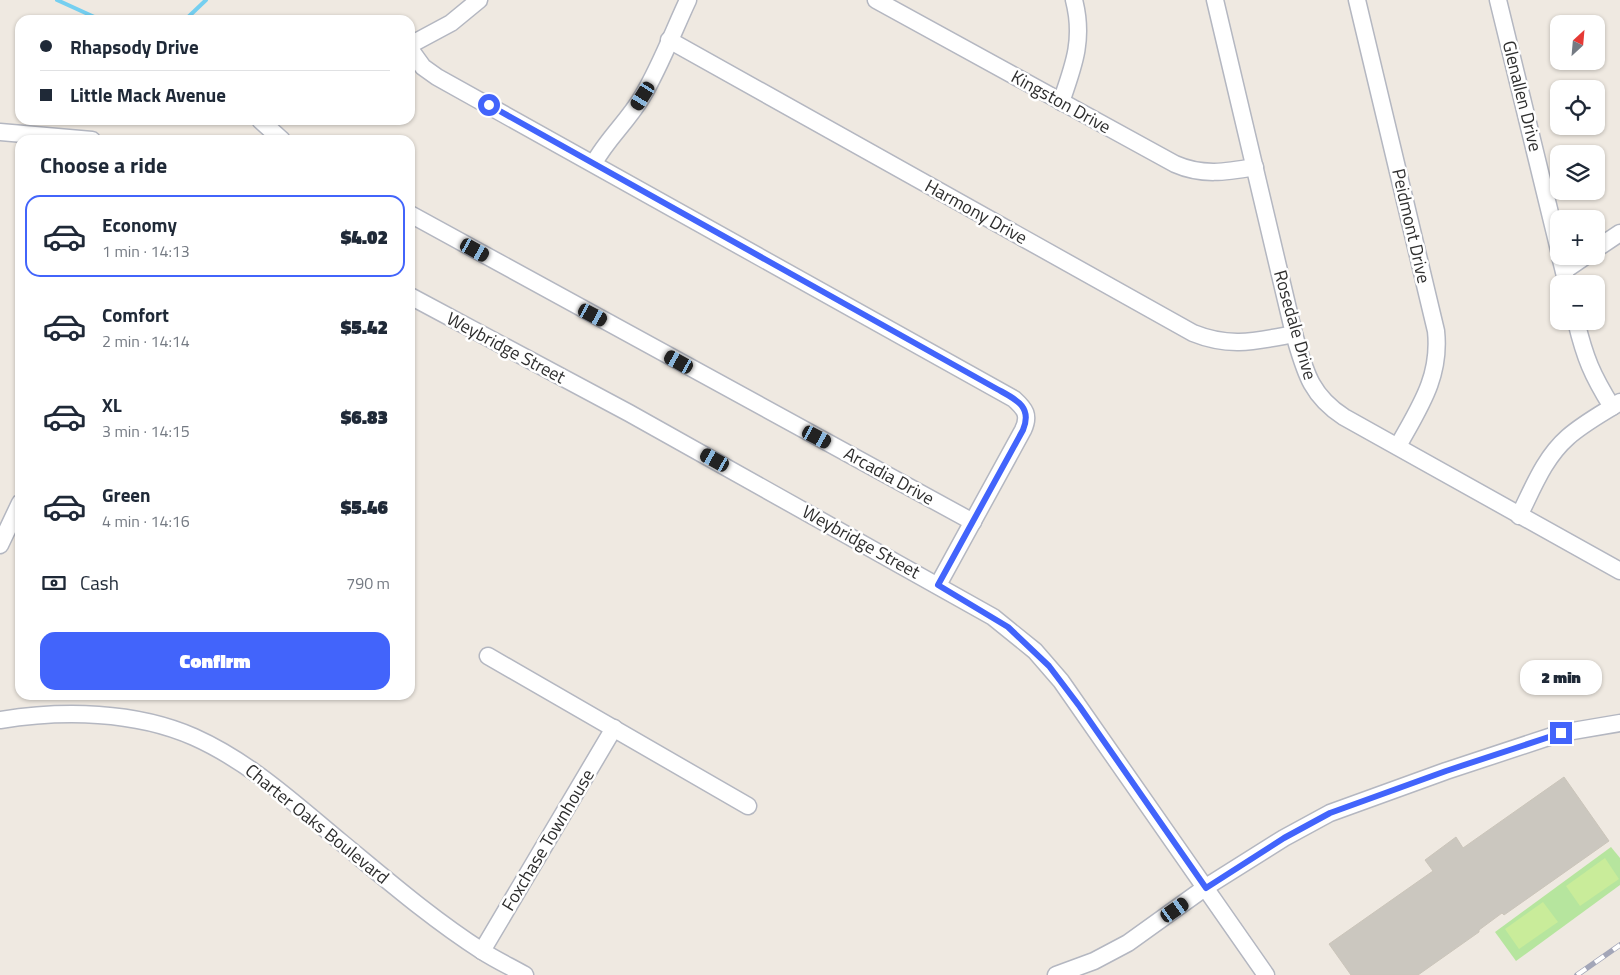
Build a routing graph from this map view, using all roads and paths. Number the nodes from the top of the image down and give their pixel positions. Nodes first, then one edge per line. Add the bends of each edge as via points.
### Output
1 (479, 0) edge
2 (688, 0) edge
3 (876, 0) edge
4 (1074, 0) edge
5 (1216, 0) edge
6 (1358, 0) edge
7 (1498, 0) edge
8 (669, 40) junction
9 (415, 44) edge
10 (415, 54) edge
11 (1061, 102) junction
12 (265, 125) edge
13 (0, 132) edge
14 (34, 135) edge
15 (276, 135) edge
16 (594, 163) junction
17 (1255, 167) junction
18 (1550, 213) edge
19 (415, 217) edge
20 (1620, 233) edge
21 (1605, 243) edge
22 (415, 299) edge
23 (1578, 330) edge
24 (1294, 334) junction
25 (1616, 404) edge
26 (1398, 446) junction
27 (15, 514) edge
28 (1519, 516) junction
29 (973, 522) junction
30 (0, 545) edge
31 (1620, 571) edge
32 (938, 585) junction
33 (488, 656) dead end
34 (0, 720) edge
35 (1620, 723) edge
36 (614, 728) junction
37 (748, 806) dead end
38 (1206, 888) junction
39 (482, 951) junction
40 (525, 975) edge
41 (1056, 975) edge
42 (1266, 975) edge

1 - 9 street via 452,23
2 - 8 street
3 - 11 street, Kingston Drive
4 - 11 street via 1079,24 1078,50
5 - 17 street, Rosedale Drive
6 - 26 street, Peidmont Drive via 1438,348 1429,388
7 - 18 street, Glenallen Drive
8 - 16 street via 643,96
8 - 24 street, Harmony Drive via 1193,333 1233,343
10 - 16 street via 423,66 437,76
11 - 17 street, Kingston Drive via 1186,169 1214,173
12 - 15 street
13 - 14 street
16 - 29 street via 1006,394 1023,407 1027,418 1023,430
17 - 24 street, Rosedale Drive
19 - 29 street, Arcadia Drive
20 - 21 street
22 - 32 street, Weybridge Street
23 - 25 street via 1592,373
24 - 26 street, Rosedale Drive via 1308,379 1322,401
25 - 28 street via 1558,446
26 - 28 street, Rosedale Drive
27 - 30 street
28 - 31 street, Rosedale Drive
29 - 32 street
32 - 38 street, Weybridge Street via 1008,627 1049,666
33 - 36 street
34 - 39 street, Charter Oaks Boulevard via 34,716 108,716 160,726 194,738 240,762 268,782 407,896
35 - 38 street via 1561,733 1330,813
36 - 37 street
36 - 39 street, Foxchase Townhouse
38 - 41 street via 1128,943 1094,961
38 - 42 street, Weybridge Street
39 - 40 street, Charter Oaks Boulevard

